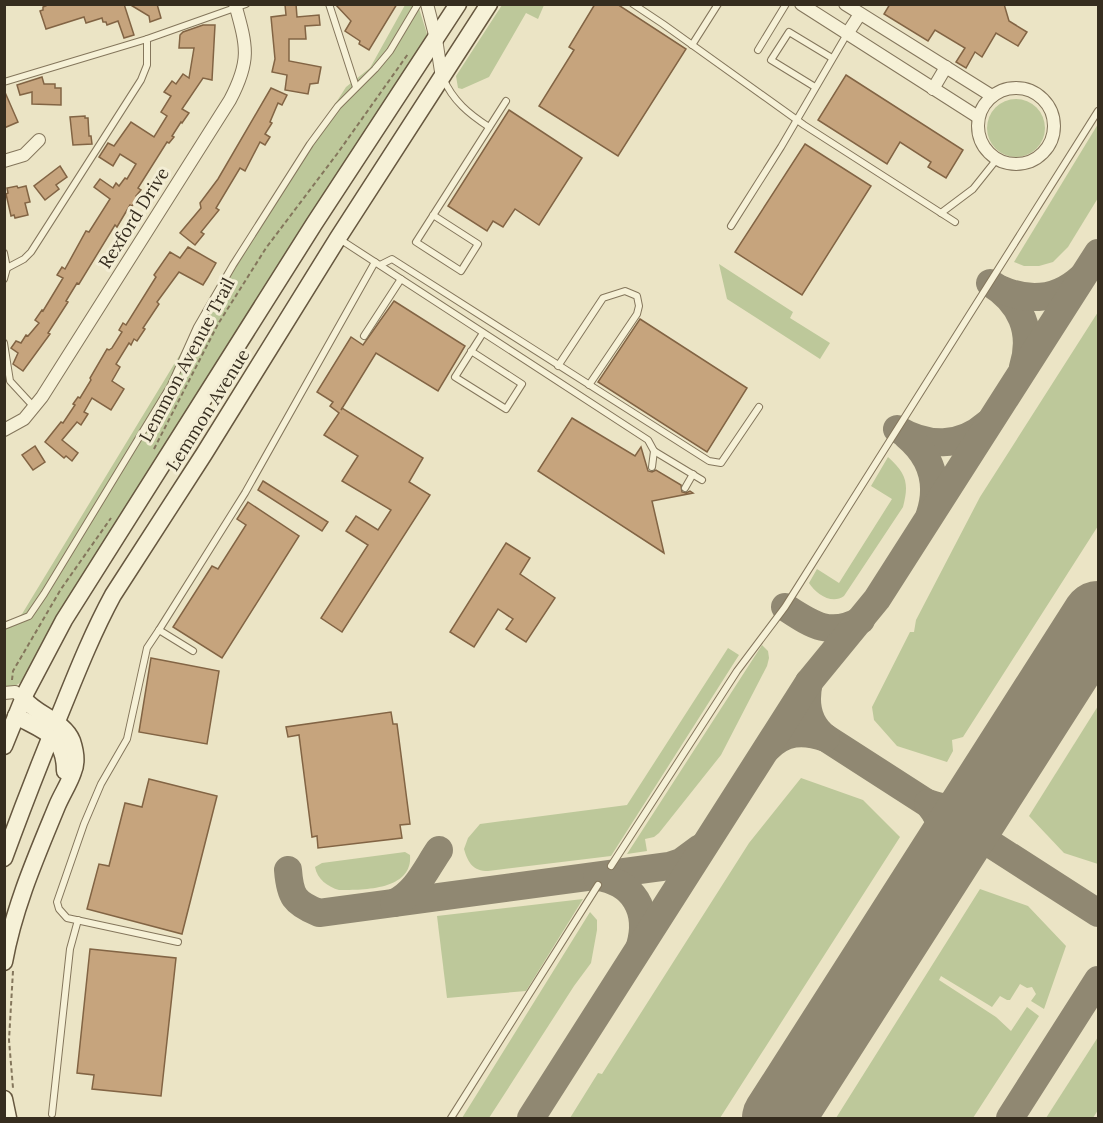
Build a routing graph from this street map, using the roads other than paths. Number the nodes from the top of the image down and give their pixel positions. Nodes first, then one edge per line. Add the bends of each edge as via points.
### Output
1 (329, 4) edge
2 (418, 4) edge
3 (427, 4) edge
4 (458, 4) edge
5 (489, 4) edge
6 (633, 4) edge
7 (718, 4) edge
8 (786, 4) edge
9 (801, 4) edge
10 (845, 4) edge
11 (239, 6) edge
12 (860, 14) junction
13 (847, 34) junction
14 (147, 39) junction
15 (436, 39) junction
16 (692, 45) junction
17 (758, 50) dead end
18 (832, 58) junction
19 (946, 67) junction
20 (442, 78) junction
21 (4, 82) edge
22 (356, 87) junction
23 (815, 87) junction
24 (933, 88) junction
25 (992, 96) junction
26 (506, 100) dead end
27 (1098, 111) edge
28 (978, 117) junction
29 (796, 119) junction
30 (489, 128) junction
31 (39, 140) dead end
32 (997, 159) junction
33 (4, 161) edge
34 (941, 213) junction
35 (433, 215) junction
36 (955, 222) dead end
37 (314, 224) junction
38 (731, 226) dead end
39 (338, 238) junction
40 (4, 253) edge
41 (377, 264) junction
42 (7, 268) junction
43 (4, 279) edge
44 (400, 279) junction
45 (483, 333) junction
46 (364, 336) dead end
47 (4, 343) edge
48 (471, 351) junction
49 (558, 366) junction
50 (589, 385) junction
51 (759, 407) dead end
52 (34, 408) junction
53 (4, 430) edge
54 (654, 451) junction
55 (652, 467) dead end
56 (693, 474) junction
57 (702, 480) dead end
58 (685, 488) dead end
59 (4, 626) edge
60 (159, 630) junction
61 (193, 651) dead end
62 (9, 689) edge
63 (24, 699) junction
64 (10, 712) edge
65 (54, 729) junction
66 (4, 746) edge
67 (34, 778) junction
68 (64, 790) junction
69 (4, 858) edge
70 (611, 866) dead end
71 (598, 885) dead end
72 (78, 921) junction
73 (178, 942) dead end
74 (9, 965) edge
75 (9, 1096) edge
76 (52, 1113) dead end
77 (8, 1119) edge
78 (451, 1119) edge

1 - 22 lane
2 - 22 lane via 390,51
3 - 15 street
4 - 15 main road, Lemmon Avenue
5 - 20 main road, Lemmon Avenue
6 - 16 lane
7 - 16 lane
8 - 17 lane
9 - 13 street
10 - 12 street
11 - 14 lane
11 - 52 street, Rexford Drive via 246,54 242,77
12 - 13 street
12 - 19 street
13 - 18 lane
13 - 24 street
14 - 21 lane
14 - 42 lane via 147,65 141,80 31,252
15 - 20 street
15 - 37 main road, Lemmon Avenue
16 - 29 lane
18 - 23 lane
18 - 23 lane via 789,32 771,60
19 - 24 street
19 - 25 street
20 - 30 lane via 450,94
20 - 39 main road, Lemmon Avenue
22 - 59 lane via 310,144 233,265 197,327 171,385 44,594 29,616
23 - 29 lane
24 - 28 street
25 - 28 street
25 - 32 street via 1015,88 1030,91 1048,106 1053,120 1051,141 1037,158 1014,165
26 - 30 lane
27 - 70 lane via 785,607 737,671
28 - 32 street via 980,139
29 - 34 lane
29 - 38 lane
30 - 35 lane
31 - 33 street via 24,155
32 - 34 lane via 973,189
34 - 36 lane
35 - 35 lane via 416,242 461,271 478,244
37 - 39 main road
37 - 63 main road, Lemmon Avenue via 64,620
39 - 41 lane
39 - 65 main road, Lemmon Avenue via 113,595
40 - 42 lane
41 - 44 lane
41 - 49 lane via 392,259
41 - 60 lane via 245,493
42 - 43 lane
44 - 45 lane
44 - 46 lane
45 - 48 lane
45 - 54 lane via 648,440
47 - 52 lane via 10,381
48 - 48 lane via 455,377 506,409 522,384
49 - 50 lane
49 - 50 lane via 603,298 625,291 637,296 637,314
50 - 51 lane via 716,463 721,463
52 - 53 street, Rexford Drive
54 - 55 lane
54 - 56 lane
56 - 57 lane
56 - 58 lane
60 - 61 lane
60 - 72 lane via 147,648 127,739 101,783 57,902 63,915
62 - 63 street
63 - 64 main road, Lemmon Avenue
63 - 65 main road
64 - 65 main road
64 - 66 main road, Lemmon Avenue
65 - 67 main road, Lemmon Avenue
65 - 68 main road via 71,740 75,753 73,772
67 - 68 main road via 51,772 58,775
67 - 69 main road, Lemmon Avenue
68 - 74 main road via 22,893
71 - 78 lane
72 - 73 lane
72 - 76 lane via 70,949
75 - 77 main road

